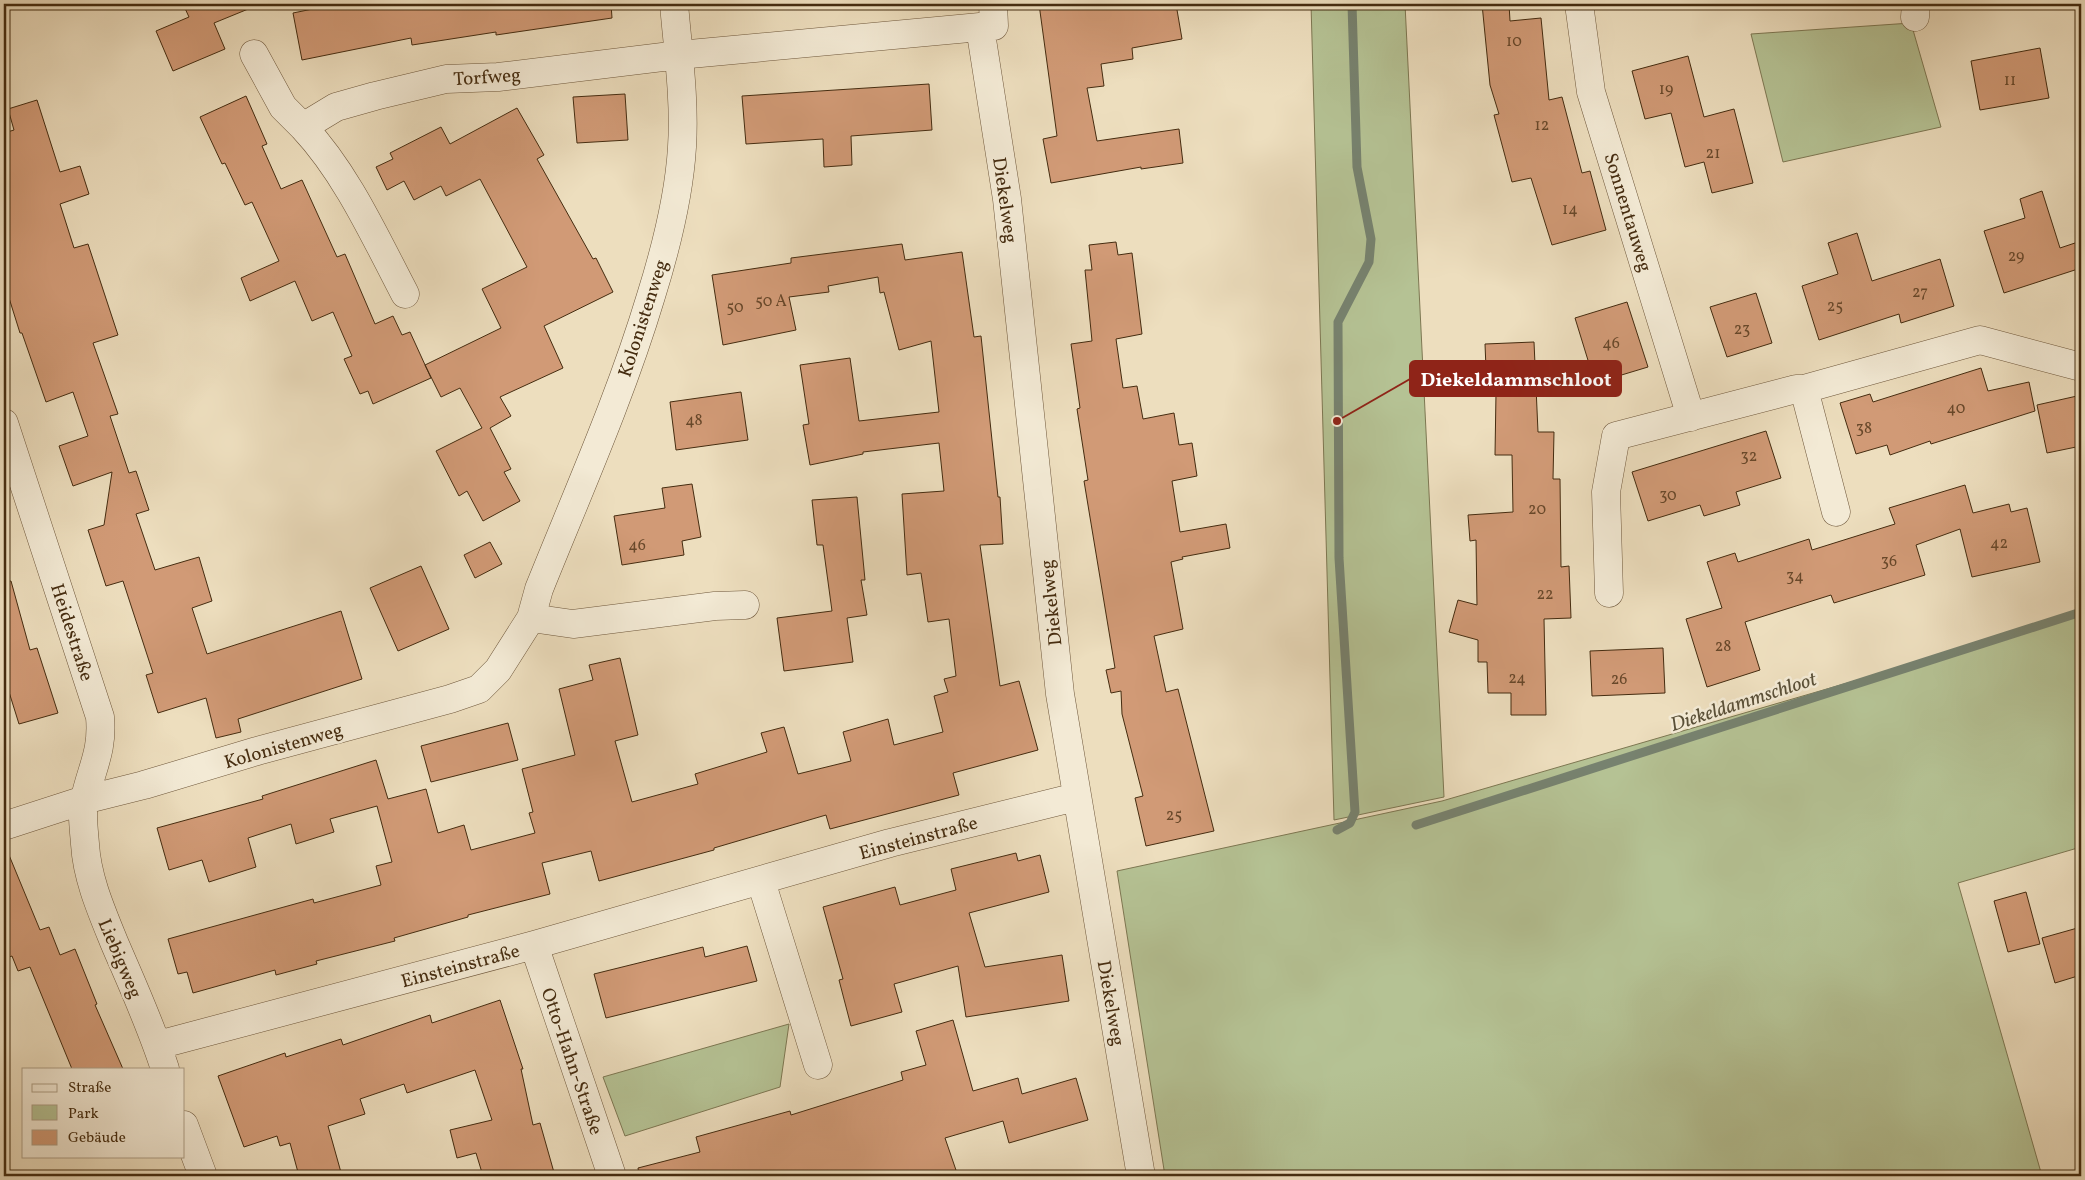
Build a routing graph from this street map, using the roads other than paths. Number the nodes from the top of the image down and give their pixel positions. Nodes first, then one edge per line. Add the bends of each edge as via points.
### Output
1 (674, 4) edge
2 (1579, 4) edge
3 (986, 15) edge
4 (254, 54) dead end
5 (679, 55) junction
6 (303, 127) junction
7 (405, 294) dead end
8 (2081, 367) edge
9 (1804, 389) junction
10 (1691, 417) junction
11 (4, 423) edge
12 (1836, 512) dead end
13 (1609, 593) dead end
14 (745, 605) dead end
15 (531, 618) junction
16 (1076, 797) junction
17 (84, 800) junction
18 (4, 826) edge
19 (85, 845) joint
20 (761, 881) junction
21 (534, 945) junction
22 (162, 1057) edge
23 (818, 1065) dead end
24 (185, 1128) edge
25 (203, 1176) edge
26 (612, 1176) edge
27 (1141, 1176) edge

1 - 5 street, Kolonistenweg
2 - 10 street, Sonnentauweg via 1591,92
3 - 5 street, Diekelweg
3 - 16 street, Diekelweg via 1060,694
4 - 6 street via 283,107
5 - 6 street, Torfweg via 446,79 336,108
5 - 15 street, Kolonistenweg via 682,148 674,212 660,268 637,341 538,589
6 - 7 street via 338,173
8 - 9 street via 1980,340
9 - 10 street
9 - 12 street
10 - 13 street via 1616,436 1606,492
11 - 17 street, Heidestraße via 100,717 102,736
14 - 15 street via 573,624
15 - 17 street, Kolonistenweg via 498,670 479,689 144,786
16 - 20 street, Einsteinstraße via 890,843
16 - 27 street, Diekelweg
17 - 18 street, Kolonistenweg
17 - 19 street, Heidestraße
19 - 22 street, Liebigweg via 88,869 100,908
20 - 21 street, Einsteinstraße
20 - 23 street
21 - 22 street, Einsteinstraße
21 - 26 street, Otto-Hahn-Straße
24 - 25 street

